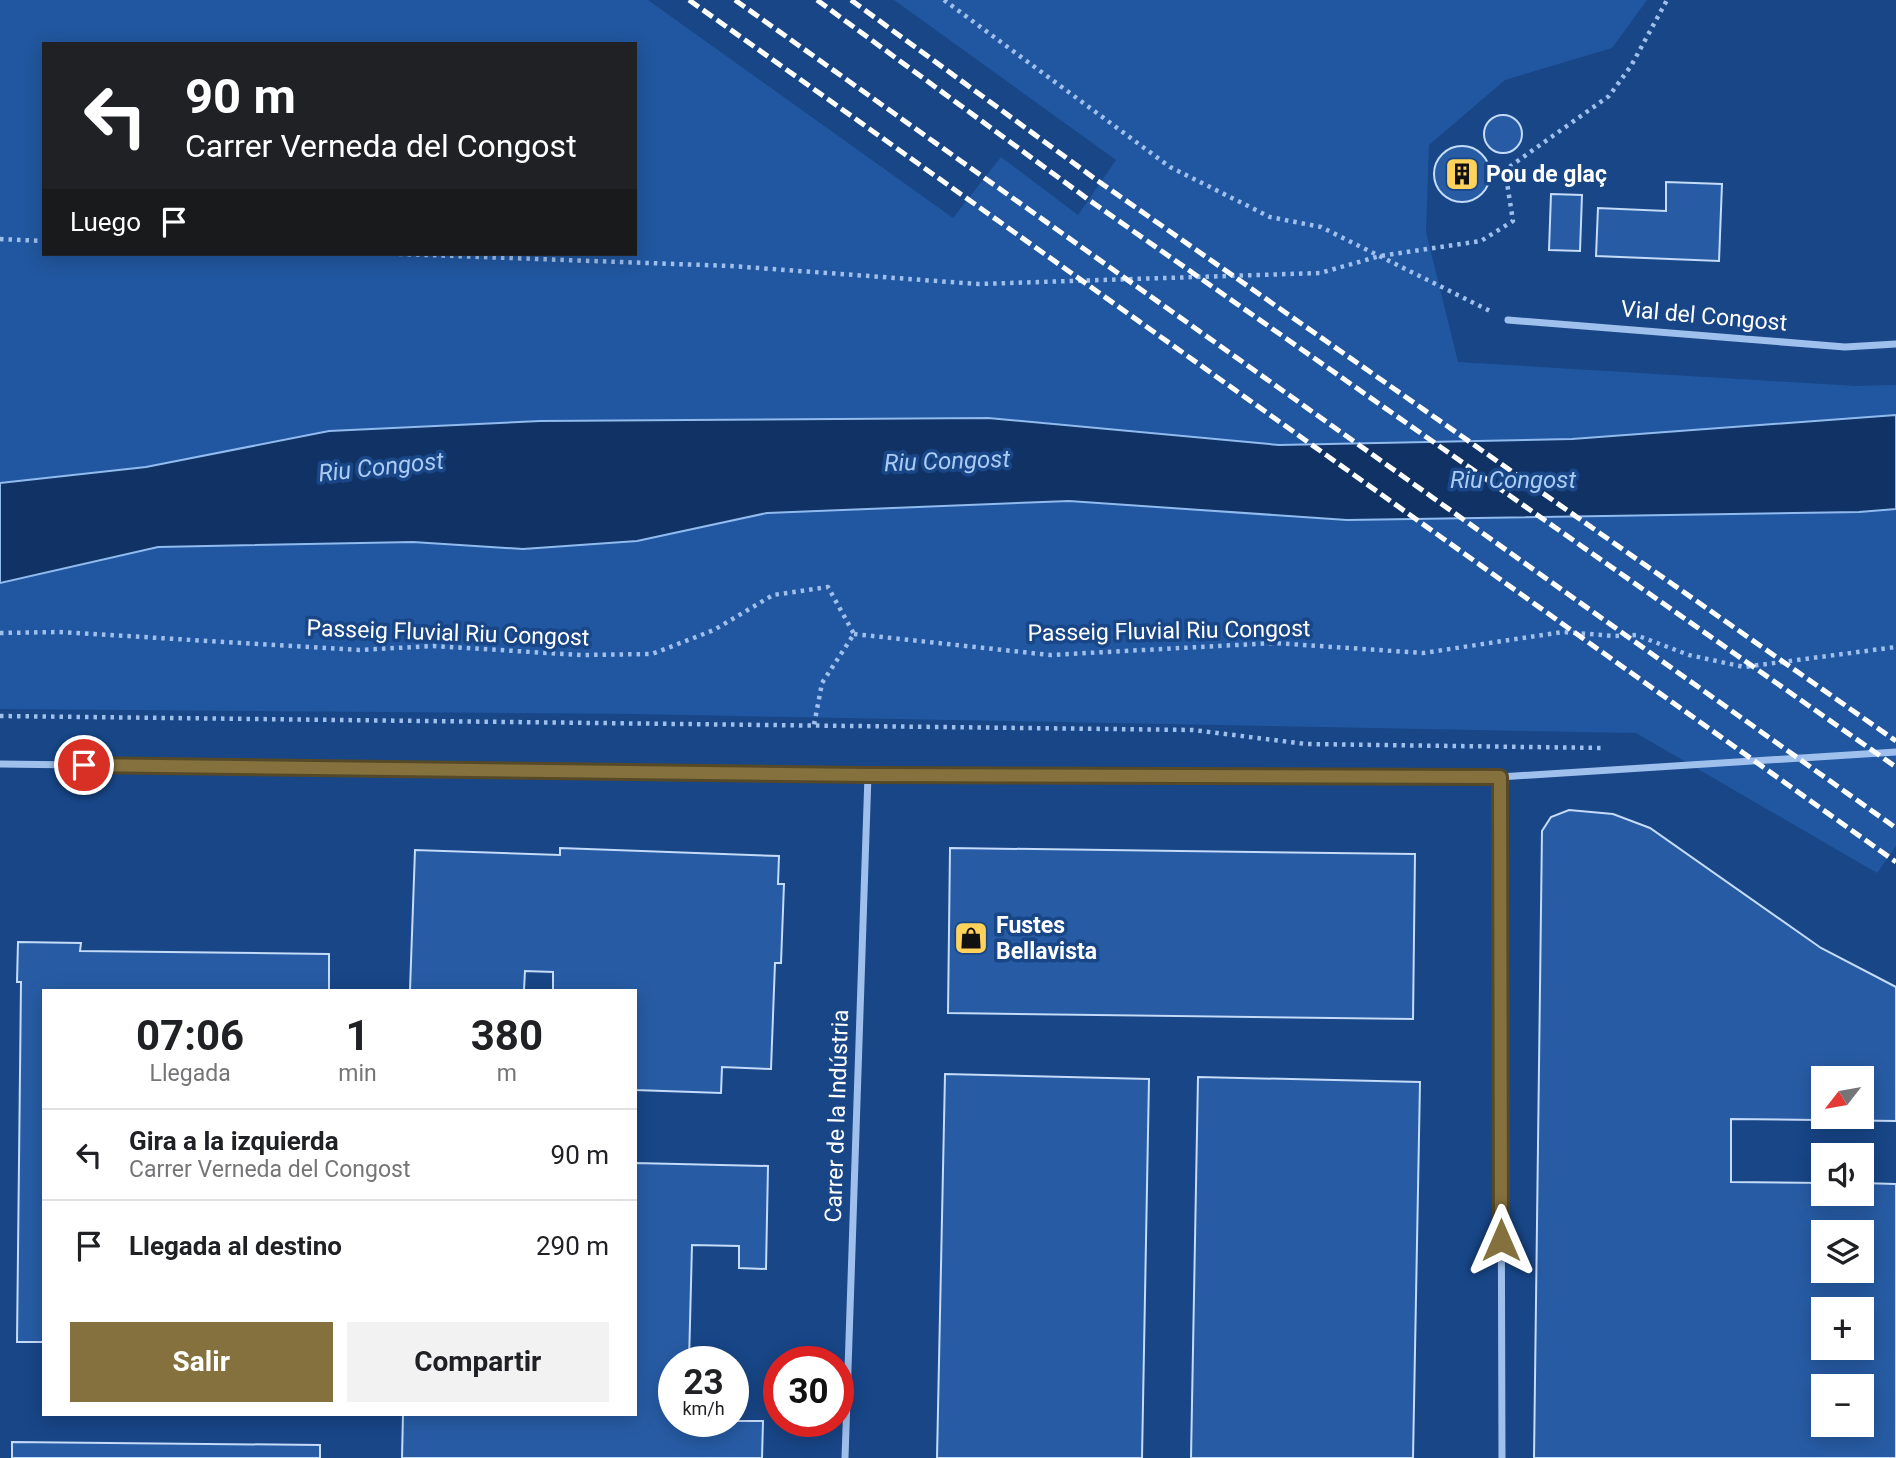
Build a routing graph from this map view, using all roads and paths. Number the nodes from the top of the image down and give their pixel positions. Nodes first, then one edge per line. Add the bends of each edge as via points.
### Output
1 (944, 0) edge
2 (1667, 0) edge
3 (0, 239) edge
4 (42, 241) edge
5 (454, 256) edge
6 (1380, 256) junction
7 (1508, 320) joint
8 (1896, 344) edge
9 (0, 633) edge
10 (854, 634) junction
11 (1896, 647) edge
12 (0, 716) edge
13 (814, 725) junction
14 (1615, 748) dead end
15 (1896, 752) edge
16 (0, 764) edge
17 (868, 775) junction
18 (1500, 777) junction
19 (845, 1458) edge
20 (1502, 1458) edge

1 - 6 path via 1170,167 1270,217 1321,227
2 - 6 path via 1609,96 1505,170 1513,221 1481,241
3 - 4 path
5 - 6 path via 731,266 978,284 1320,273
6 - 7 path
7 - 8 street, Vial del Congost via 1845,347
9 - 10 path, Passeig Fluvial Riu Congost via 59,632 359,650 433,646 581,655 652,654 714,631 773,595 828,587
10 - 11 path, Passeig Fluvial Riu Congost via 1050,655 1273,643 1423,653 1563,632 1636,635 1689,656 1744,667
10 - 13 path via 821,682
12 - 13 path
13 - 14 path via 1193,730 1306,744
15 - 18 street
16 - 17 street
17 - 18 street
17 - 19 street, Carrer de la Indústria
18 - 20 street

